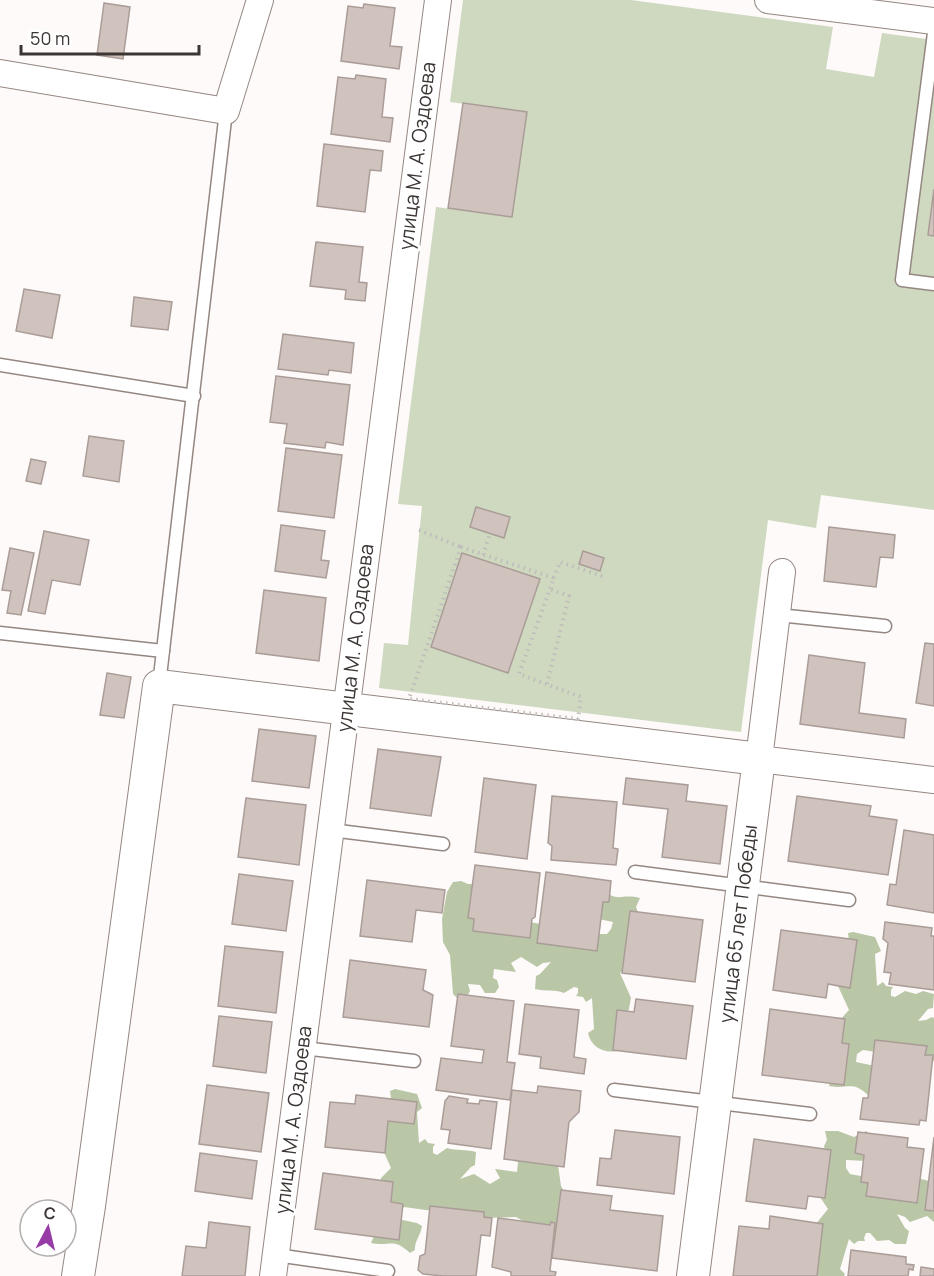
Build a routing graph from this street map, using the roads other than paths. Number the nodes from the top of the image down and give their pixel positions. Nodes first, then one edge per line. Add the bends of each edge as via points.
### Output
1 (260, 0) edge
2 (438, 0) edge
3 (768, 0) edge
4 (865, 6) edge
5 (934, 21) edge
6 (934, 33) edge
7 (0, 73) edge
8 (226, 111) junction
9 (934, 284) edge
10 (0, 365) edge
11 (194, 396) junction
12 (782, 572) dead end
13 (778, 615) junction
14 (885, 626) dead end
15 (0, 633) edge
16 (163, 651) junction
17 (159, 686) junction
18 (346, 709) junction
19 (759, 759) junction
20 (934, 780) edge
21 (331, 830) junction
22 (443, 844) dead end
23 (635, 872) dead end
24 (743, 886) junction
25 (849, 900) dead end
26 (303, 1048) junction
27 (414, 1061) dead end
28 (614, 1090) dead end
29 (716, 1102) junction
30 (810, 1114) dead end
31 (274, 1265) edge
32 (388, 1271) dead end
33 (78, 1276) edge
34 (693, 1276) edge

1 - 8 street
2 - 18 street, улица М. А. Оздоева
3 - 4 street
4 - 5 street
6 - 9 lane via 902,280
7 - 8 street
8 - 11 lane
10 - 11 lane
11 - 16 lane
12 - 13 street, улица 65 лет Победы
13 - 14 lane
13 - 19 street, улица 65 лет Победы
15 - 16 lane
16 - 17 lane
17 - 18 street
17 - 33 street
18 - 19 street
18 - 21 street, улица М. А. Оздоева
19 - 20 street
19 - 24 street, улица 65 лет Победы
21 - 22 lane
21 - 26 street, улица М. А. Оздоева
23 - 24 lane
24 - 25 lane
24 - 29 street, улица 65 лет Победы
26 - 27 lane
26 - 31 street, улица М. А. Оздоева
28 - 29 lane
29 - 30 lane
29 - 34 street, улица 65 лет Победы
31 - 32 lane

